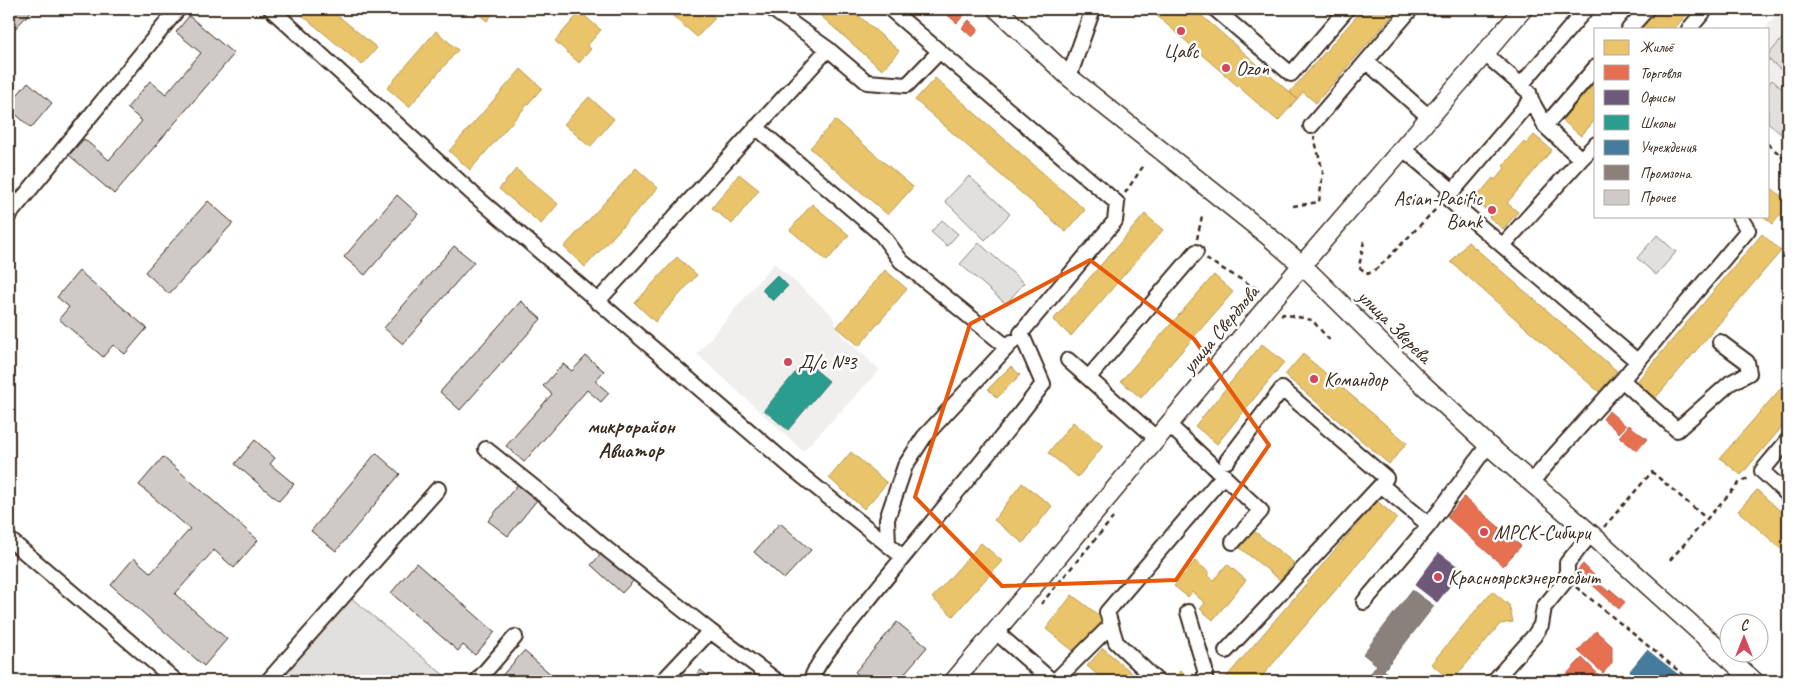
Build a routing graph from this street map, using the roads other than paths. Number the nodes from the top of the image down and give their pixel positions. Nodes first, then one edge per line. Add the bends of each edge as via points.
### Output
1 (178, 9) edge
2 (272, 9) edge
3 (772, 9) edge
4 (890, 9) edge
5 (997, 9) edge
6 (1093, 9) edge
7 (1215, 9) edge
8 (1347, 9) edge
9 (1411, 9) edge
10 (1523, 9) edge
11 (1586, 9) edge
12 (1647, 9) edge
13 (1706, 9) edge
14 (1631, 28) edge
15 (1690, 28) edge
16 (828, 49) junction
17 (939, 52) junction
18 (1485, 54) junction
19 (1367, 62) junction
20 (1594, 69) edge
21 (1069, 77) junction
22 (1520, 84) junction
23 (1530, 101) junction
24 (1429, 117) junction
25 (1311, 126) road end
26 (1545, 126) junction
27 (756, 128) junction
28 (1594, 146) edge
29 (1402, 148) junction
30 (1580, 159) junction
31 (1450, 194) junction
32 (9, 215) edge
33 (1740, 218) edge
34 (1503, 245) junction
35 (1196, 252) road end
36 (1302, 265) junction
37 (598, 302) junction
38 (1020, 333) junction
39 (1720, 342) dead end
40 (1007, 347) junction
41 (1068, 360) dead end
42 (1637, 361) junction
43 (1089, 377) junction
44 (1622, 380) junction
45 (1168, 424) junction
46 (1156, 438) junction
47 (1788, 440) edge
48 (1488, 445) junction
49 (486, 449) dead end
50 (1226, 461) dead end
51 (1224, 475) junction
52 (1531, 483) junction
53 (1381, 485) junction
54 (438, 489) dead end
55 (1788, 495) edge
56 (1429, 525) junction
57 (1598, 530) junction
58 (9, 539) edge
59 (1233, 542) dead end
60 (888, 546) junction
61 (903, 557) junction
62 (1364, 602) dead end
63 (1188, 612) dead end
64 (1111, 625) junction
65 (710, 631) junction
66 (996, 632) junction
67 (515, 637) dead end
68 (1226, 651) dead end
69 (176, 681) edge
70 (268, 681) edge
71 (477, 681) edge
72 (663, 681) edge
73 (777, 681) edge
74 (811, 681) edge
75 (954, 681) edge
76 (1053, 681) edge
77 (1157, 681) edge
78 (1205, 681) edge
79 (1494, 681) edge
80 (1754, 681) edge

1 - 32 lane
2 - 37 lane via 473,194
3 - 16 lane
4 - 17 lane
5 - 21 main road, улица Зверева
6 - 21 lane
7 - 8 lane via 1291,74
9 - 19 lane
10 - 18 main road, улица Свердлова
11 - 22 lane
12 - 14 lane
13 - 15 lane
16 - 17 lane via 868,82 907,85
16 - 27 lane
17 - 38 lane via 1117,203 1115,221
18 - 22 lane
18 - 24 main road, улица Свердлова
19 - 24 lane
19 - 25 lane
20 - 26 lane
21 - 36 main road, улица Зверева
22 - 23 lane via 1529,92
23 - 26 lane
23 - 31 lane
24 - 29 main road, улица Свердлова
26 - 30 lane
27 - 37 lane
27 - 40 lane via 882,235 901,261
28 - 30 lane
29 - 31 lane
29 - 36 main road, улица Свердлова
30 - 34 lane
31 - 34 lane
33 - 42 lane via 1748,230
34 - 42 lane
35 - 43 lane
36 - 45 main road, улица Свердлова
36 - 48 main road, улица Зверева
37 - 60 lane
38 - 40 lane
38 - 61 lane via 1043,384 1002,439
39 - 44 lane via 1747,362 1749,373 1730,383 1677,430
40 - 60 lane via 924,437 905,466 887,519
41 - 43 lane
42 - 44 lane
43 - 46 lane
44 - 52 lane
45 - 46 main road, улица Свердлова
45 - 51 lane
46 - 66 main road, улица Свердлова
47 - 55 lane via 1762,471
48 - 52 main road, улица Зверева
48 - 56 lane
49 - 65 lane
50 - 53 lane via 1282,389 1386,478
51 - 59 lane via 1260,511
51 - 64 lane via 1107,612
52 - 57 main road, улица Зверева
53 - 56 lane
53 - 68 lane
54 - 70 lane
56 - 62 lane
57 - 79 lane via 1567,563 1567,579 1544,607 1541,625 1534,636
57 - 80 main road, улица Зверева
58 - 69 lane
60 - 61 lane
61 - 74 lane via 841,634 813,673
63 - 78 lane via 1205,670
64 - 76 lane
64 - 77 lane via 1116,642
65 - 72 lane
65 - 73 lane
66 - 75 main road, улица Свердлова
66 - 76 lane
67 - 71 lane

